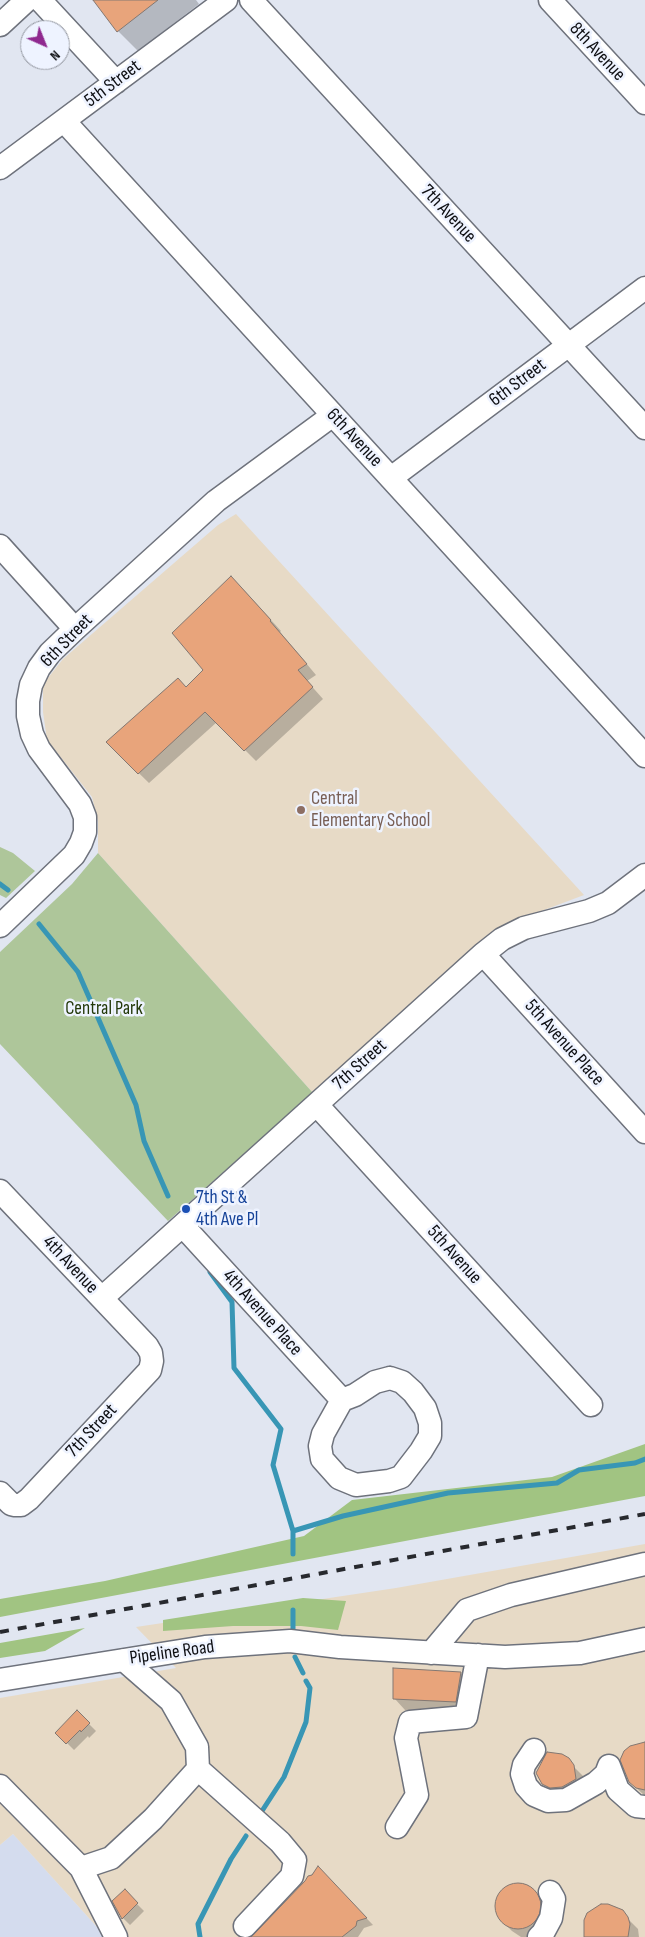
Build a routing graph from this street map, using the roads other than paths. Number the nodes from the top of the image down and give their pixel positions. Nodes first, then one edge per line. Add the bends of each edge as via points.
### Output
1 (27, 0) edge
2 (40, 0) edge
3 (226, 0) edge
4 (251, 0) edge
5 (550, 0) edge
6 (0, 26) edge
7 (116, 82) junction
8 (645, 103) edge
9 (64, 121) junction
10 (0, 168) edge
11 (645, 288) edge
12 (569, 345) junction
13 (333, 415) junction
14 (645, 428) edge
15 (391, 478) junction
16 (0, 546) edge
17 (75, 629) junction
18 (645, 756) edge
19 (645, 875) edge
20 (0, 926) edge
21 (483, 954) junction
22 (317, 1104) junction
23 (645, 1132) edge
24 (0, 1191) edge
25 (182, 1226) junction
26 (102, 1298) junction
27 (140, 1338) joint
28 (342, 1400) junction
29 (591, 1404) dead end
30 (3, 1496) edge
31 (645, 1564) edge
32 (645, 1639) edge
33 (431, 1652) junction
34 (478, 1655) junction
35 (124, 1660) junction
36 (0, 1680) edge
37 (534, 1750) dead end
38 (198, 1769) junction
39 (0, 1786) edge
40 (645, 1807) edge
41 (397, 1827) dead end
42 (81, 1868) junction
43 (550, 1892) dead end
44 (245, 1926) dead end
45 (116, 1937) edge
46 (539, 1937) edge

1 - 6 street
2 - 7 street
3 - 7 street, 5th Street
4 - 12 street, 7th Avenue
5 - 8 street, 8th Avenue
7 - 9 street, 5th Street
9 - 10 street, 5th Street
9 - 13 street, 6th Avenue
11 - 12 street, 6th Street
12 - 14 street, 7th Avenue
12 - 15 street, 6th Street
13 - 15 street, 6th Avenue
13 - 17 street, 6th Street via 216,501
15 - 18 street, 6th Avenue
16 - 17 street
17 - 20 street, 6th Street via 39,668 31,685 28,716 39,748 80,804 85,832 74,855
19 - 21 street, 7th Street via 608,902 589,911 524,928
21 - 22 street, 7th Street
21 - 23 street, 5th Avenue Place
22 - 25 street, 7th Street
22 - 29 street, 5th Avenue
24 - 26 street, 4th Avenue
25 - 26 street, 7th Street
25 - 28 street, 4th Avenue Place
26 - 27 street, 4th Avenue
27 - 30 street, 7th Street via 151,1353 150,1370 29,1498 15,1505
28 - 28 street via 390,1378 402,1382 413,1392 425,1408 430,1436 402,1477 356,1485 339,1478 322,1459 320,1446 323,1434
31 - 33 street via 510,1595 467,1610
32 - 34 street, Pipeline Road via 580,1653 505,1657
33 - 34 street, Pipeline Road
33 - 35 street, Pipeline Road via 290,1641 205,1647
34 - 41 street via 466,1716 410,1722 406,1738 418,1795
35 - 36 street, Pipeline Road
35 - 38 street via 171,1702 197,1747
37 - 40 street via 522,1774 534,1795 548,1801 566,1800 596,1783 609,1766 618,1790 636,1806
38 - 42 street via 111,1858
38 - 44 street via 280,1842 295,1860 292,1876
39 - 42 street
42 - 45 street
43 - 46 street via 554,1899 551,1918

